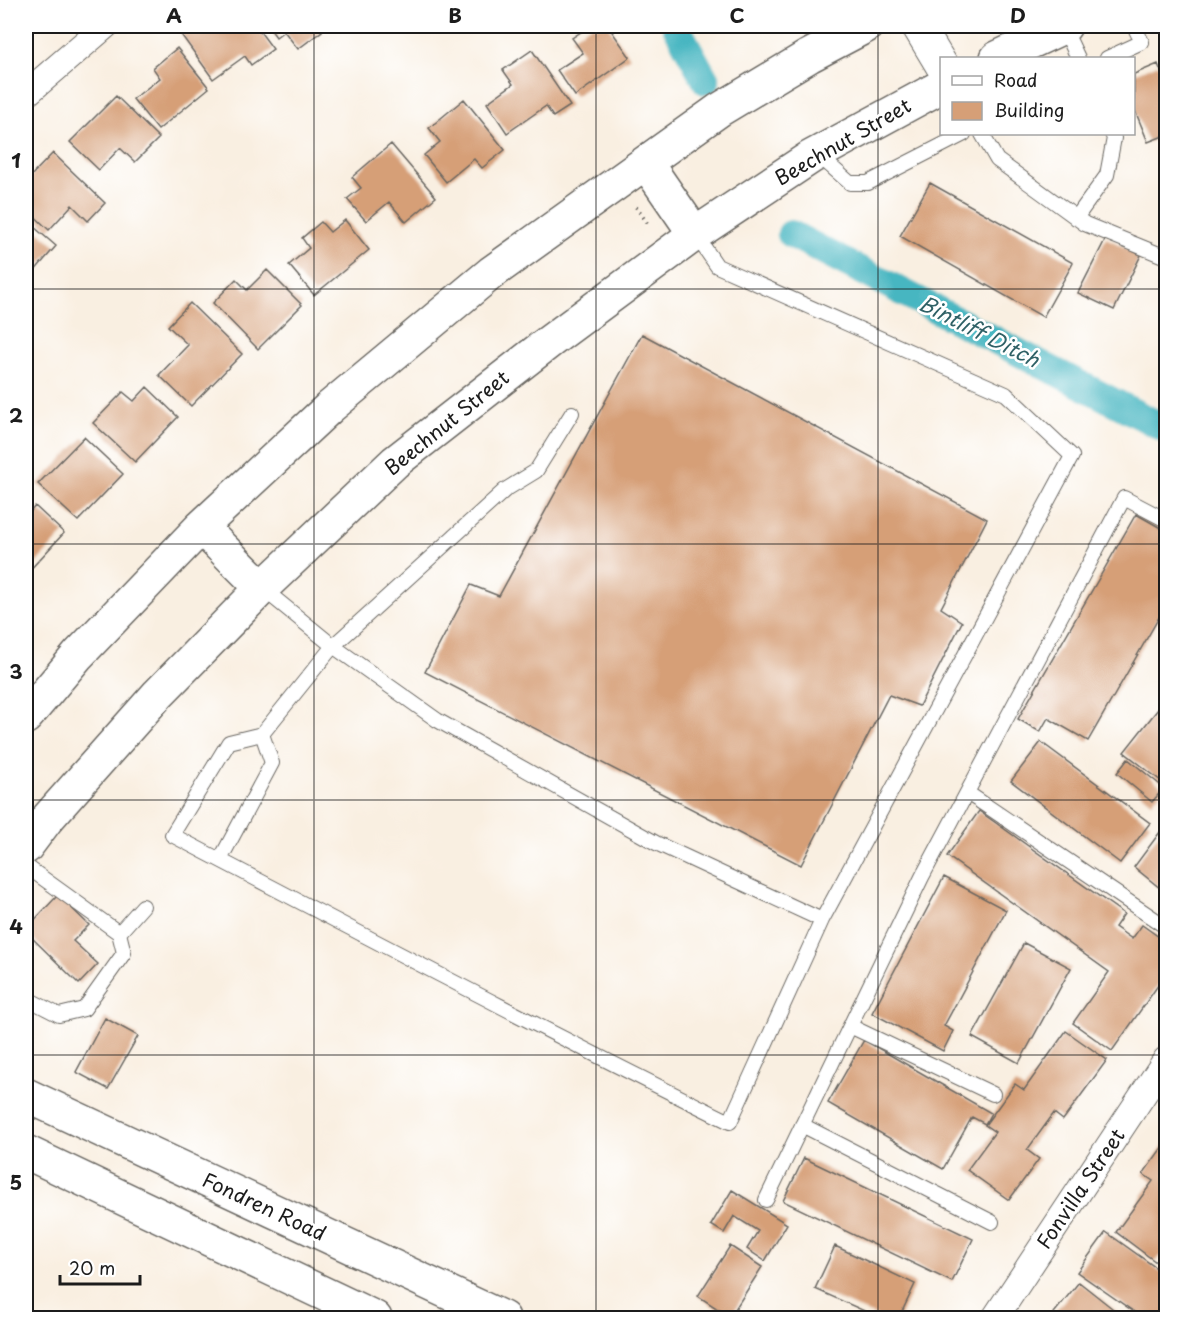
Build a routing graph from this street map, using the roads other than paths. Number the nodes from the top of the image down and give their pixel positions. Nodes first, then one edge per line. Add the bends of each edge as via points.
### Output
1 (105, 26) edge
2 (866, 26) edge
3 (918, 26) edge
4 (1064, 26) edge
5 (1134, 26) edge
6 (999, 57) edge
7 (1078, 57) edge
8 (1109, 57) edge
9 (940, 63) edge
10 (940, 87) edge
11 (26, 94) edge
12 (962, 135) edge
13 (983, 135) edge
14 (1112, 135) edge
15 (817, 154) junction
16 (646, 163) junction
17 (1077, 218) junction
18 (695, 234) junction
19 (1167, 257) edge
20 (572, 413) dead end
21 (1167, 520) edge
22 (201, 527) junction
23 (262, 588) junction
24 (333, 646) junction
25 (26, 717) edge
26 (262, 734) junction
27 (969, 794) junction
28 (26, 847) edge
29 (220, 861) junction
30 (26, 866) edge
31 (143, 906) dead end
32 (822, 920) junction
33 (1167, 927) edge
34 (119, 933) junction
35 (26, 998) edge
36 (850, 1026) junction
37 (1167, 1060) edge
38 (993, 1094) dead end
39 (26, 1095) edge
40 (802, 1125) junction
41 (26, 1152) edge
42 (766, 1200) dead end
43 (992, 1222) dead end
44 (375, 1318) edge
45 (503, 1318) edge
46 (995, 1318) edge

1 - 11 street
2 - 16 main road via 719,111
3 - 9 street
4 - 6 main road
4 - 7 lane
5 - 8 lane via 1142,42
10 - 15 main road, Beechnut Street
12 - 15 lane via 868,183 850,183
13 - 17 lane via 997,160
14 - 17 lane via 1107,176
15 - 18 main road, Beechnut Street
16 - 18 main road
16 - 22 main road via 482,280 330,407
17 - 19 lane
18 - 23 main road, Beechnut Street via 395,462
18 - 32 lane via 717,266 1006,394 1072,456
20 - 24 lane via 536,471 505,490
21 - 27 lane via 1124,498
22 - 23 main road
22 - 25 main road via 78,656
23 - 24 lane
23 - 28 main road, Beechnut Street via 158,694
24 - 26 lane
24 - 32 lane via 437,720 647,838
26 - 29 lane via 272,763
26 - 29 lane via 229,742 172,836
27 - 33 lane
27 - 36 lane via 922,877
29 - 32 lane via 730,1122
30 - 34 lane
31 - 34 lane
34 - 35 lane via 124,953 84,1010 59,1015
36 - 38 lane
36 - 40 lane
37 - 46 street, Fonvilla Street
39 - 45 main road, Fondren Road
40 - 42 lane
40 - 43 lane
41 - 44 main road

